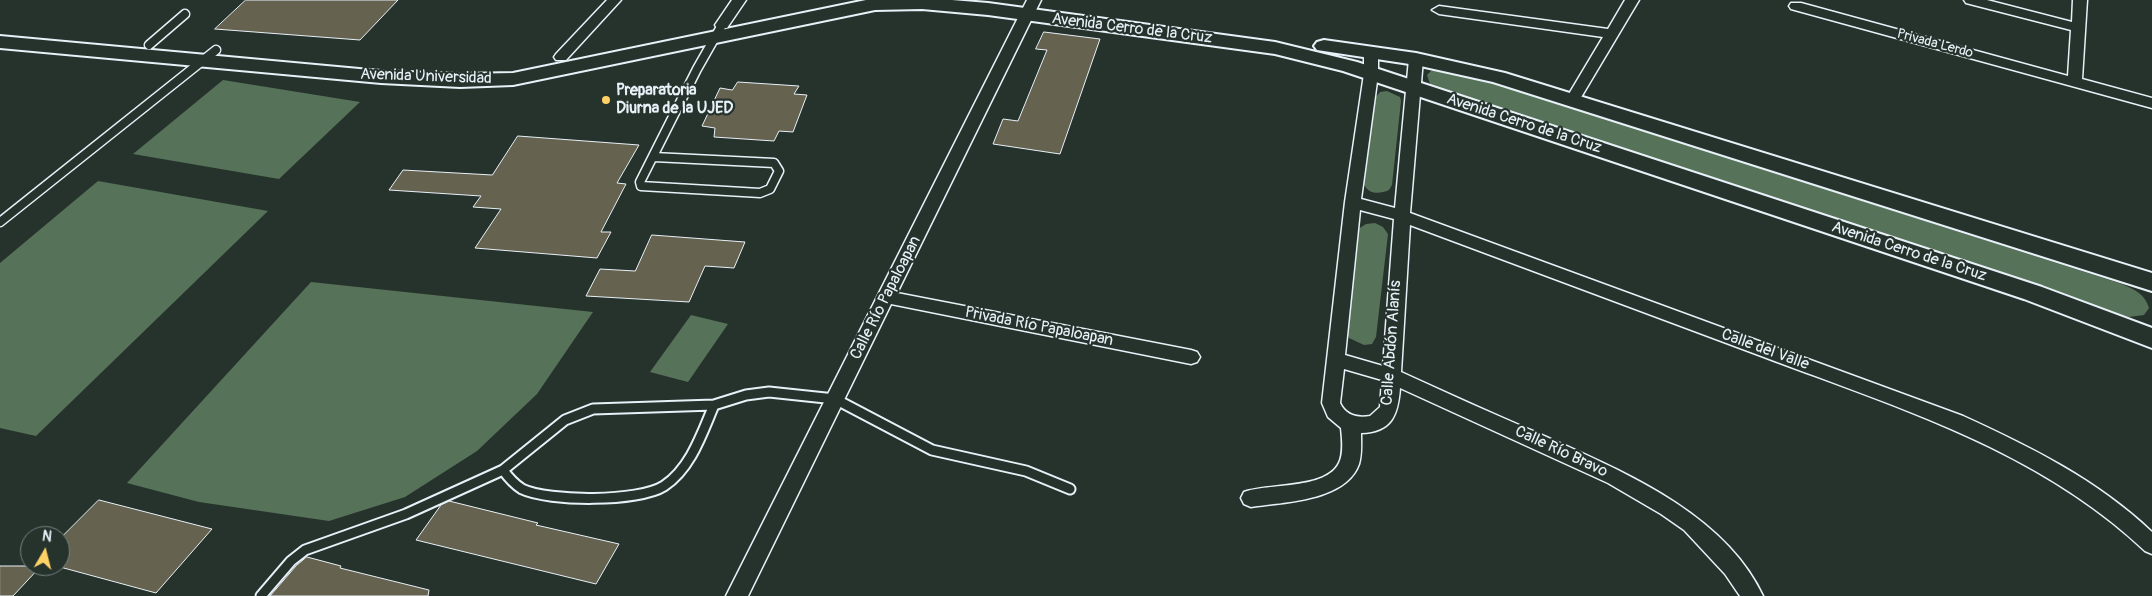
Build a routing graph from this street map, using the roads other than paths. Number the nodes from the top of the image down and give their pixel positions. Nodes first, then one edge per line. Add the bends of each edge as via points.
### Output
1 (614, 0) edge
2 (739, 0) edge
3 (830, 0) edge
4 (996, 0) edge
5 (1632, 0) edge
6 (1971, 0) edge
7 (2080, 0) edge
8 (875, 4) joint
9 (1796, 6) dead end
10 (1030, 7) edge
11 (1439, 10) dead end
12 (185, 14) dead end
13 (2078, 28) junction
14 (0, 30) edge
15 (719, 30) junction
16 (1610, 34) junction
17 (0, 42) edge
18 (149, 45) junction
19 (1371, 52) junction
20 (208, 56) junction
21 (561, 57) junction
22 (1416, 59) junction
23 (1371, 74) junction
24 (2075, 82) junction
25 (1413, 87) junction
26 (1573, 99) junction
27 (2152, 103) edge
28 (654, 157) junction
29 (1353, 202) junction
30 (1402, 216) junction
31 (0, 222) edge
32 (2152, 282) edge
33 (887, 297) junction
34 (2152, 338) edge
35 (1191, 357) dead end
36 (1335, 359) junction
37 (1391, 376) junction
38 (835, 399) junction
39 (714, 405) junction
40 (1352, 423) junction
41 (503, 470) junction
42 (1070, 489) dead end
43 (1251, 498) dead end
44 (2152, 545) edge
45 (261, 596) edge
46 (737, 596) edge
47 (1752, 596) edge

1 - 21 street
2 - 15 street
3 - 15 street, Avenida Universidad
4 - 10 street, Avenida Cerro de la Cruz
5 - 16 street
6 - 13 street
7 - 13 street
8 - 10 street, Avenida Cerro de la Cruz
8 - 15 street, Avenida Universidad
9 - 24 street, Privada Lerdo
10 - 19 street, Avenida Cerro de la Cruz
10 - 23 street, Avenida Cerro de la Cruz via 1275,48
10 - 33 street, Calle Río Papaloapan
11 - 16 street
12 - 18 lane
13 - 24 street
14 - 18 street, Avenida Universidad
15 - 20 street, Avenida Universidad via 528,76 479,81 435,81
15 - 21 street, Avenida Universidad
15 - 28 lane
16 - 26 street
17 - 20 street, Avenida Universidad
18 - 20 street, Avenida Universidad
19 - 22 street, Avenida Cerro de la Cruz
19 - 23 street
20 - 21 street, Avenida Universidad via 491,66
20 - 31 lane
22 - 25 street, Calle Abdón Alanís
22 - 26 street, Avenida Cerro de la Cruz via 1498,77
23 - 25 street, Avenida Cerro de la Cruz
23 - 29 street
24 - 27 street, Privada Lerdo
25 - 30 street, Calle Abdón Alanís
25 - 34 street, Avenida Cerro de la Cruz via 2033,293
26 - 32 street, Avenida Cerro de la Cruz
28 - 28 lane via 774,163 779,171 770,189 760,193 641,186 640,182
29 - 30 street, Calle del Valle
29 - 36 street
30 - 37 street, Calle Abdón Alanís
30 - 44 street, Calle del Valle via 1956,421 2076,482 2129,522
33 - 35 street, Privada Río Papaloapan
33 - 38 street, Calle Río Papaloapan
36 - 37 street, Calle Río Bravo
36 - 40 street via 1332,407
37 - 40 street, Calle Abdón Alanís via 1389,408 1383,419 1369,425
37 - 47 street, Calle Río Bravo via 1579,459 1668,508 1691,524 1733,567
38 - 39 lane via 769,392
38 - 42 lane via 932,450 1026,471
38 - 46 street, Calle Río Papaloapan
39 - 41 lane via 593,409 565,420
39 - 41 lane via 697,446 686,462 663,487 644,495 596,498 525,490 511,482
40 - 43 street via 1348,466 1336,480 1304,491
41 - 45 lane via 406,514 305,550 291,560

